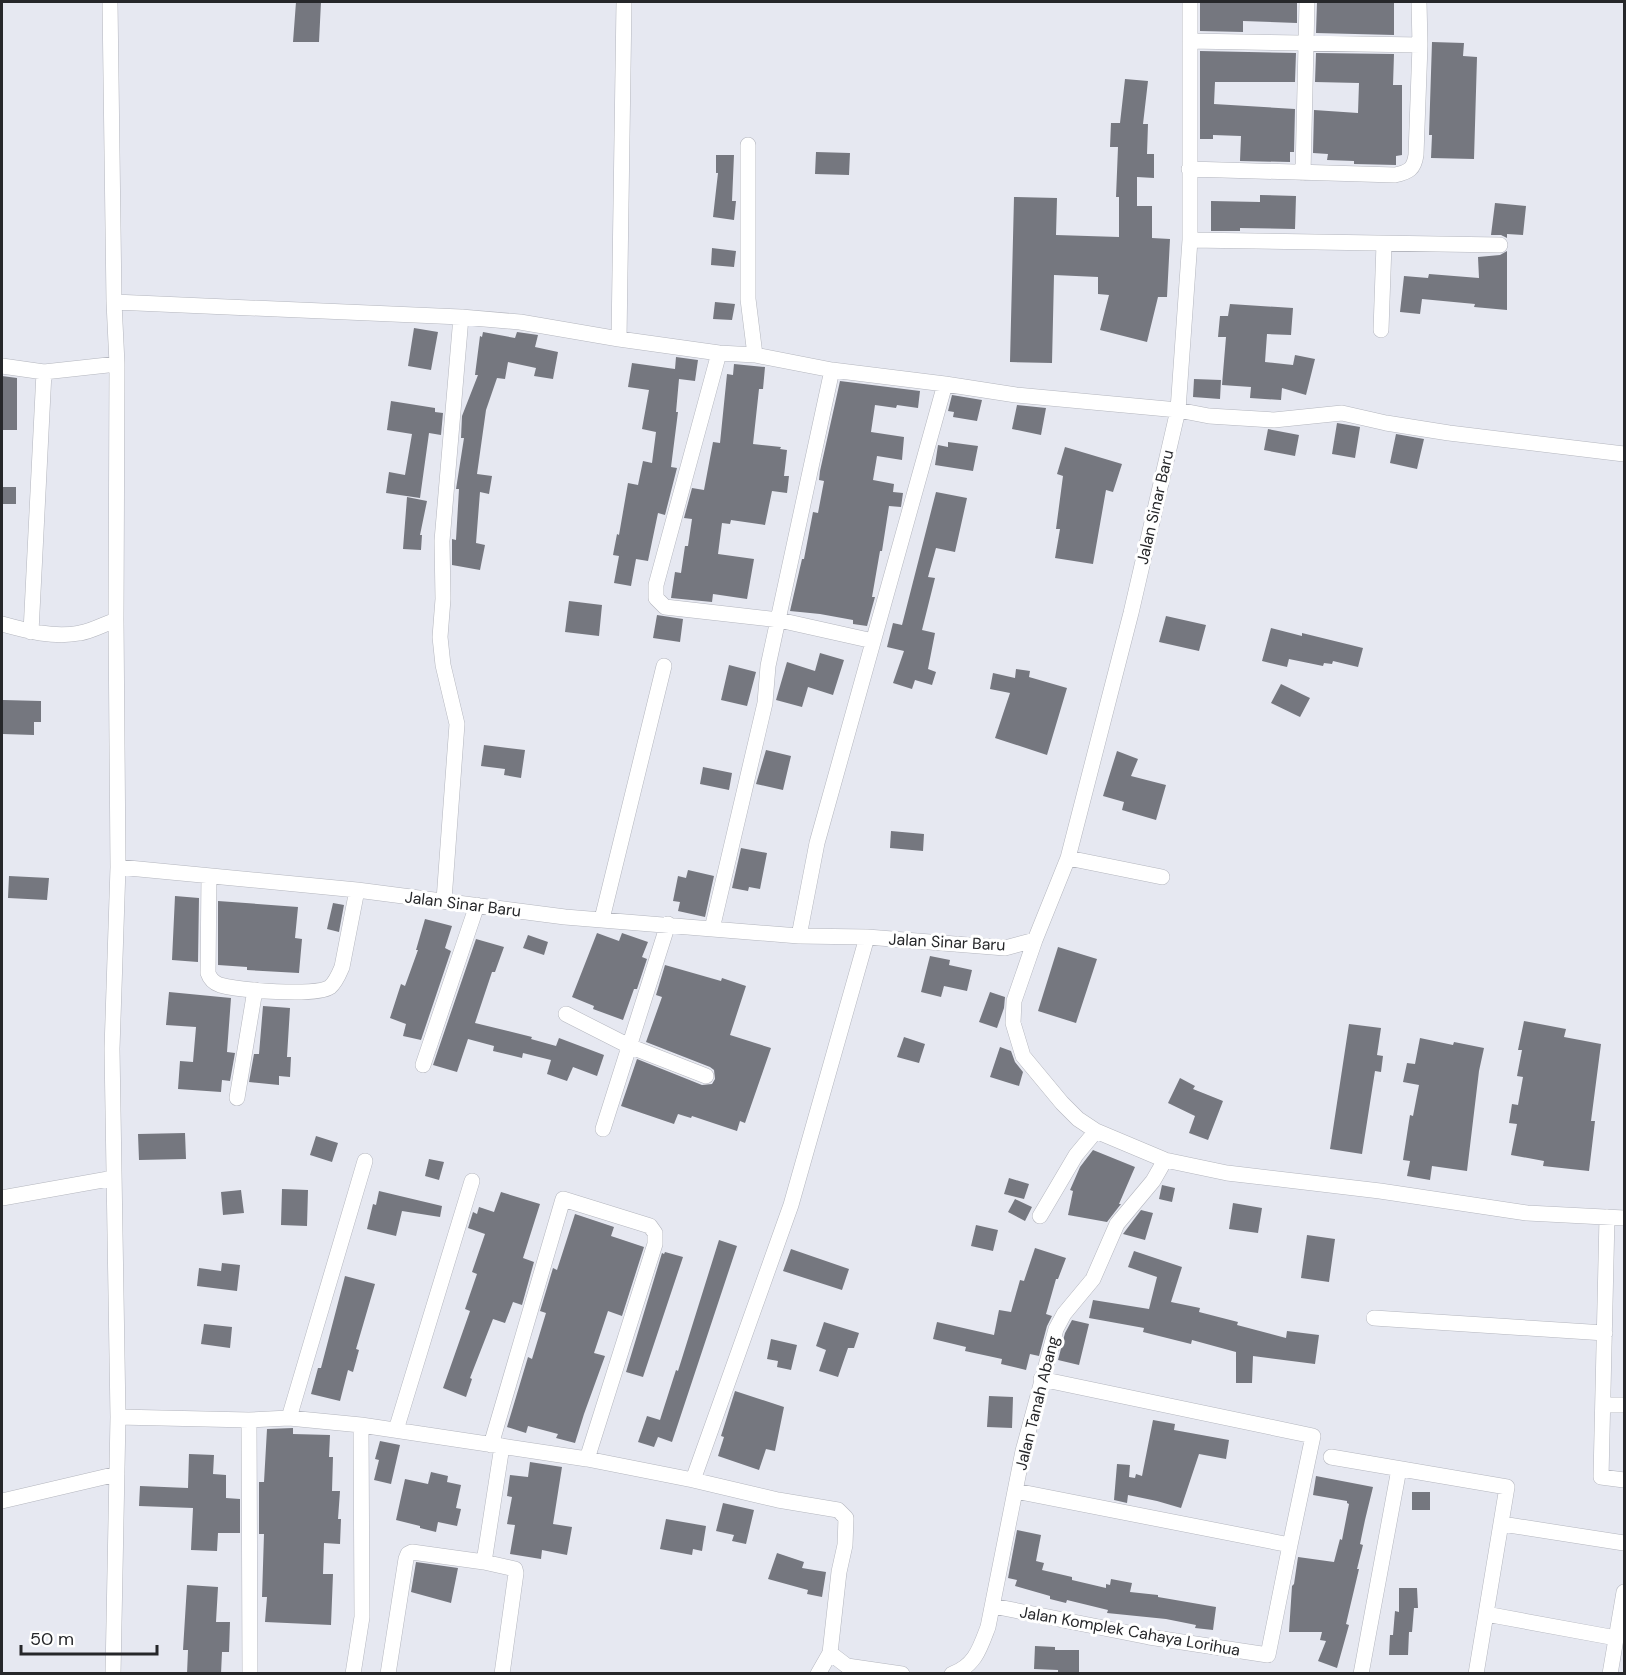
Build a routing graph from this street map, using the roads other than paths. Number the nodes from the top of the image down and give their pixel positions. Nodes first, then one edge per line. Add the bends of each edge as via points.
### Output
1 (110, 2) edge
2 (624, 2) edge
3 (1190, 2) edge
4 (1307, 2) edge
5 (1419, 2) edge
6 (1190, 42) junction
7 (1306, 42) junction
8 (1420, 45) junction
9 (748, 145) dead end
10 (1189, 169) junction
11 (1303, 173) junction
12 (1190, 240) junction
13 (1384, 244) junction
14 (1500, 245) dead end
15 (114, 302) junction
16 (461, 317) junction
17 (1381, 330) dead end
18 (619, 339) junction
19 (719, 353) junction
20 (754, 355) junction
21 (117, 364) junction
22 (2, 366) edge
23 (832, 370) junction
24 (44, 372) junction
25 (945, 384) junction
26 (1178, 410) junction
27 (1624, 454) edge
28 (116, 620) junction
29 (779, 620) junction
30 (2, 624) edge
31 (31, 632) junction
32 (873, 641) junction
33 (664, 666) dead end
34 (1068, 858) junction
35 (118, 867) junction
36 (209, 876) junction
37 (1162, 877) dead end
38 (357, 890) junction
39 (444, 900) junction
40 (477, 905) junction
41 (602, 920) junction
42 (668, 924) junction
43 (712, 929) junction
44 (799, 936) junction
45 (867, 938) junction
46 (1035, 940) junction
47 (255, 990) junction
48 (566, 1014) dead end
49 (629, 1046) junction
50 (423, 1065) dead end
51 (706, 1076) dead end
52 (237, 1098) dead end
53 (603, 1129) dead end
54 (1096, 1131) junction
55 (1165, 1160) junction
56 (366, 1161) dead end
57 (114, 1178) junction
58 (472, 1181) dead end
59 (2, 1198) edge
60 (1040, 1216) dead end
61 (1607, 1217) junction
62 (1624, 1218) edge
63 (1374, 1318) dead end
64 (1605, 1333) junction
65 (1041, 1379) junction
66 (1603, 1405) junction
67 (1624, 1405) edge
68 (118, 1417) junction
69 (289, 1419) junction
70 (249, 1420) junction
71 (361, 1425) junction
72 (396, 1430) junction
73 (497, 1446) junction
74 (1331, 1457) dead end
75 (587, 1460) junction
76 (1399, 1469) junction
77 (117, 1474) junction
78 (693, 1480) junction
79 (1624, 1480) edge
80 (1016, 1491) junction
81 (2, 1501) edge
82 (1502, 1524) junction
83 (1624, 1543) edge
84 (1290, 1545) junction
85 (484, 1562) junction
86 (1624, 1592) edge
87 (993, 1606) junction
88 (1486, 1614) junction
89 (1616, 1638) junction
90 (830, 1653) junction
91 (960, 1672) edge
92 (113, 1674) edge
93 (250, 1674) edge
94 (353, 1674) edge
95 (388, 1674) edge
96 (502, 1674) edge
97 (818, 1674) edge
98 (902, 1674) edge
99 (1361, 1674) edge
100 (1476, 1674) edge
101 (1610, 1674) edge

1 - 15 street
2 - 18 street
3 - 6 street, Jalan Sinar Baru
4 - 7 street
5 - 8 street
6 - 7 street
6 - 10 street, Jalan Sinar Baru
7 - 8 street
7 - 11 street
8 - 11 street via 1416,155 1408,172
9 - 20 street via 747,299
10 - 11 street
10 - 12 street, Jalan Sinar Baru
12 - 13 street
12 - 26 street, Jalan Sinar Baru
13 - 14 street
13 - 17 street
15 - 16 street
15 - 21 street
16 - 18 street via 520,322
16 - 39 street via 442,541 440,637 457,724
18 - 19 street
19 - 20 street
19 - 29 street via 656,585 656,598 665,607
20 - 23 street
21 - 24 street
21 - 28 street
22 - 24 street
23 - 25 street
23 - 29 street
24 - 31 street
25 - 26 street via 1016,395
25 - 32 street
26 - 27 street via 1274,420 1342,413 1449,434
26 - 34 street, Jalan Sinar Baru
28 - 31 street via 82,633
28 - 35 street
29 - 32 street
29 - 43 street via 768,666 765,703
30 - 31 street
32 - 44 street via 818,843
33 - 41 street
34 - 37 street
34 - 46 street, Jalan Sinar Baru
35 - 36 street, Jalan Sinar Baru
35 - 57 street via 112,1049
36 - 38 street, Jalan Sinar Baru
36 - 47 street via 209,977 219,984
38 - 39 street, Jalan Sinar Baru
38 - 47 street via 342,967 330,987 318,992
39 - 40 street, Jalan Sinar Baru
40 - 41 street, Jalan Sinar Baru
40 - 50 street
41 - 42 street, Jalan Sinar Baru
42 - 43 street, Jalan Sinar Baru
42 - 49 street
43 - 44 street, Jalan Sinar Baru
44 - 45 street, Jalan Sinar Baru
45 - 46 street, Jalan Sinar Baru via 1005,948
45 - 78 street via 791,1205
46 - 54 street via 1014,1001 1012,1023 1023,1056 1062,1103
47 - 52 street
48 - 49 street
49 - 51 street
49 - 53 street
54 - 55 street
54 - 60 street via 1076,1155
55 - 61 street via 1227,1173 1527,1213
55 - 65 street, Jalan Tanah Abang via 1117,1224 1093,1279 1064,1314
56 - 69 street
57 - 59 street
57 - 68 street
58 - 72 street
61 - 62 street
61 - 64 street
63 - 64 street
64 - 66 street
65 - 80 street, Jalan Tanah Abang
65 - 84 street via 1313,1437
66 - 67 street
66 - 79 street via 1601,1477
68 - 70 street
68 - 77 street
69 - 70 street
69 - 71 street
70 - 93 street
71 - 72 street
71 - 94 street via 362,1617
72 - 73 street
73 - 75 street
73 - 75 street via 563,1199 650,1226 656,1233
73 - 85 street
74 - 76 street
75 - 78 street
76 - 82 street via 1507,1487
76 - 99 street
77 - 81 street
77 - 92 street
78 - 90 street via 838,1510 846,1518
80 - 84 street
80 - 87 street, Jalan Tanah Abang
82 - 83 street
82 - 88 street
84 - 87 street, Jalan Komplek Cahaya Lorihua via 1268,1656
85 - 95 street via 408,1554
85 - 96 street via 515,1569 516,1573
86 - 89 street
87 - 91 street, Jalan Tanah Abang via 978,1654
88 - 89 street
88 - 100 street
89 - 101 street
90 - 97 street
90 - 98 street via 847,1666

